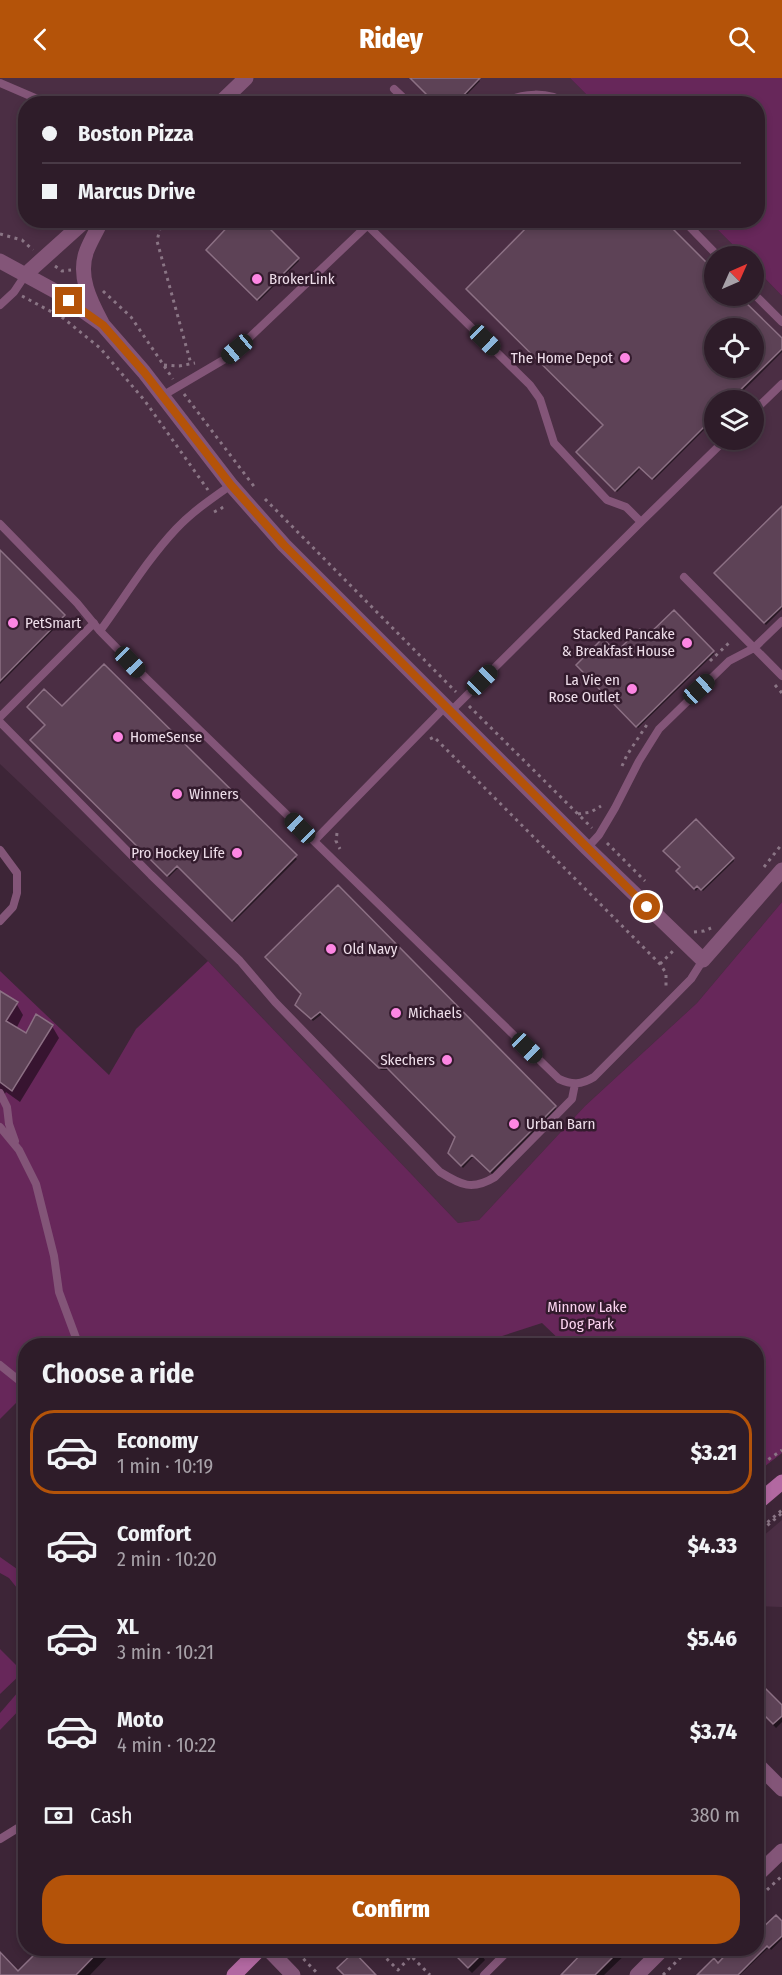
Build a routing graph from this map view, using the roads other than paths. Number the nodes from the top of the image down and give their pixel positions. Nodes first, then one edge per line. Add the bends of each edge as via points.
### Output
1 (246, 78) edge
2 (0, 83) edge
3 (394, 89) dead end
4 (30, 96) edge
5 (227, 96) edge
6 (401, 96) edge
7 (522, 96) edge
8 (548, 96) edge
9 (77, 228) edge
10 (98, 228) edge
11 (365, 228) edge
12 (375, 228) edge
13 (690, 228) edge
14 (708, 246) edge
15 (0, 261) edge
16 (26, 274) junction
17 (764, 304) edge
18 (0, 306) edge
19 (782, 322) edge
20 (103, 325) junction
21 (782, 384) edge
22 (162, 396) junction
23 (764, 401) edge
24 (715, 450) edge
25 (231, 485) junction
26 (641, 522) junction
27 (0, 524) edge
28 (684, 577) dead end
29 (782, 621) edge
30 (94, 623) junction
31 (100, 631) junction
32 (754, 648) junction
33 (782, 676) edge
34 (447, 709) junction
35 (0, 717) edge
36 (0, 722) edge
37 (314, 841) junction
38 (587, 849) junction
39 (0, 850) edge
40 (782, 870) edge
41 (0, 921) edge
42 (703, 960) junction
43 (575, 1084) junction
44 (0, 1093) edge
45 (0, 1127) edge
46 (19, 1150) junction
47 (76, 1338) edge
48 (0, 1365) edge
49 (18, 1380) edge
50 (782, 1482) edge
51 (764, 1497) edge
52 (764, 1771) edge
53 (782, 1789) edge
54 (18, 1828) edge
55 (0, 1839) edge
56 (782, 1851) edge
57 (764, 1868) edge
58 (253, 1956) edge
59 (275, 1956) edge
60 (503, 1956) edge
61 (656, 1956) edge
62 (234, 1975) edge
63 (293, 1975) edge
64 (484, 1975) edge
65 (637, 1975) edge

1 - 5 street
2 - 4 lane
3 - 6 lane
7 - 8 lane
9 - 16 street
10 - 20 street via 86,252 84,276
11 - 22 lane via 225,359
12 - 26 lane via 530,385 540,399 554,443 607,500 626,507
13 - 14 lane
15 - 16 street
16 - 18 lane
16 - 20 street
17 - 19 lane
20 - 22 street
21 - 23 lane
22 - 25 street
24 - 26 lane
25 - 31 lane via 187,518
25 - 34 street via 284,545
26 - 34 lane via 462,699
27 - 30 lane
28 - 32 lane
29 - 32 lane
30 - 31 lane
30 - 35 lane
31 - 37 lane
32 - 33 lane
32 - 38 lane via 729,661 659,729 599,835
34 - 37 lane
34 - 38 street
36 - 43 lane via 240,961 440,1172 459,1184 483,1184 495,1177 572,1100
37 - 43 lane via 559,1079
38 - 42 street
39 - 41 lane via 17,873 17,893 13,907
40 - 42 street
42 - 43 lane via 692,980 594,1077
44 - 46 lane
45 - 46 lane
46 - 47 lane via 36,1184 59,1292
48 - 49 lane
50 - 51 main road
52 - 53 street
54 - 55 lane
56 - 57 street
58 - 62 main road
59 - 63 street
60 - 64 lane
61 - 65 street

